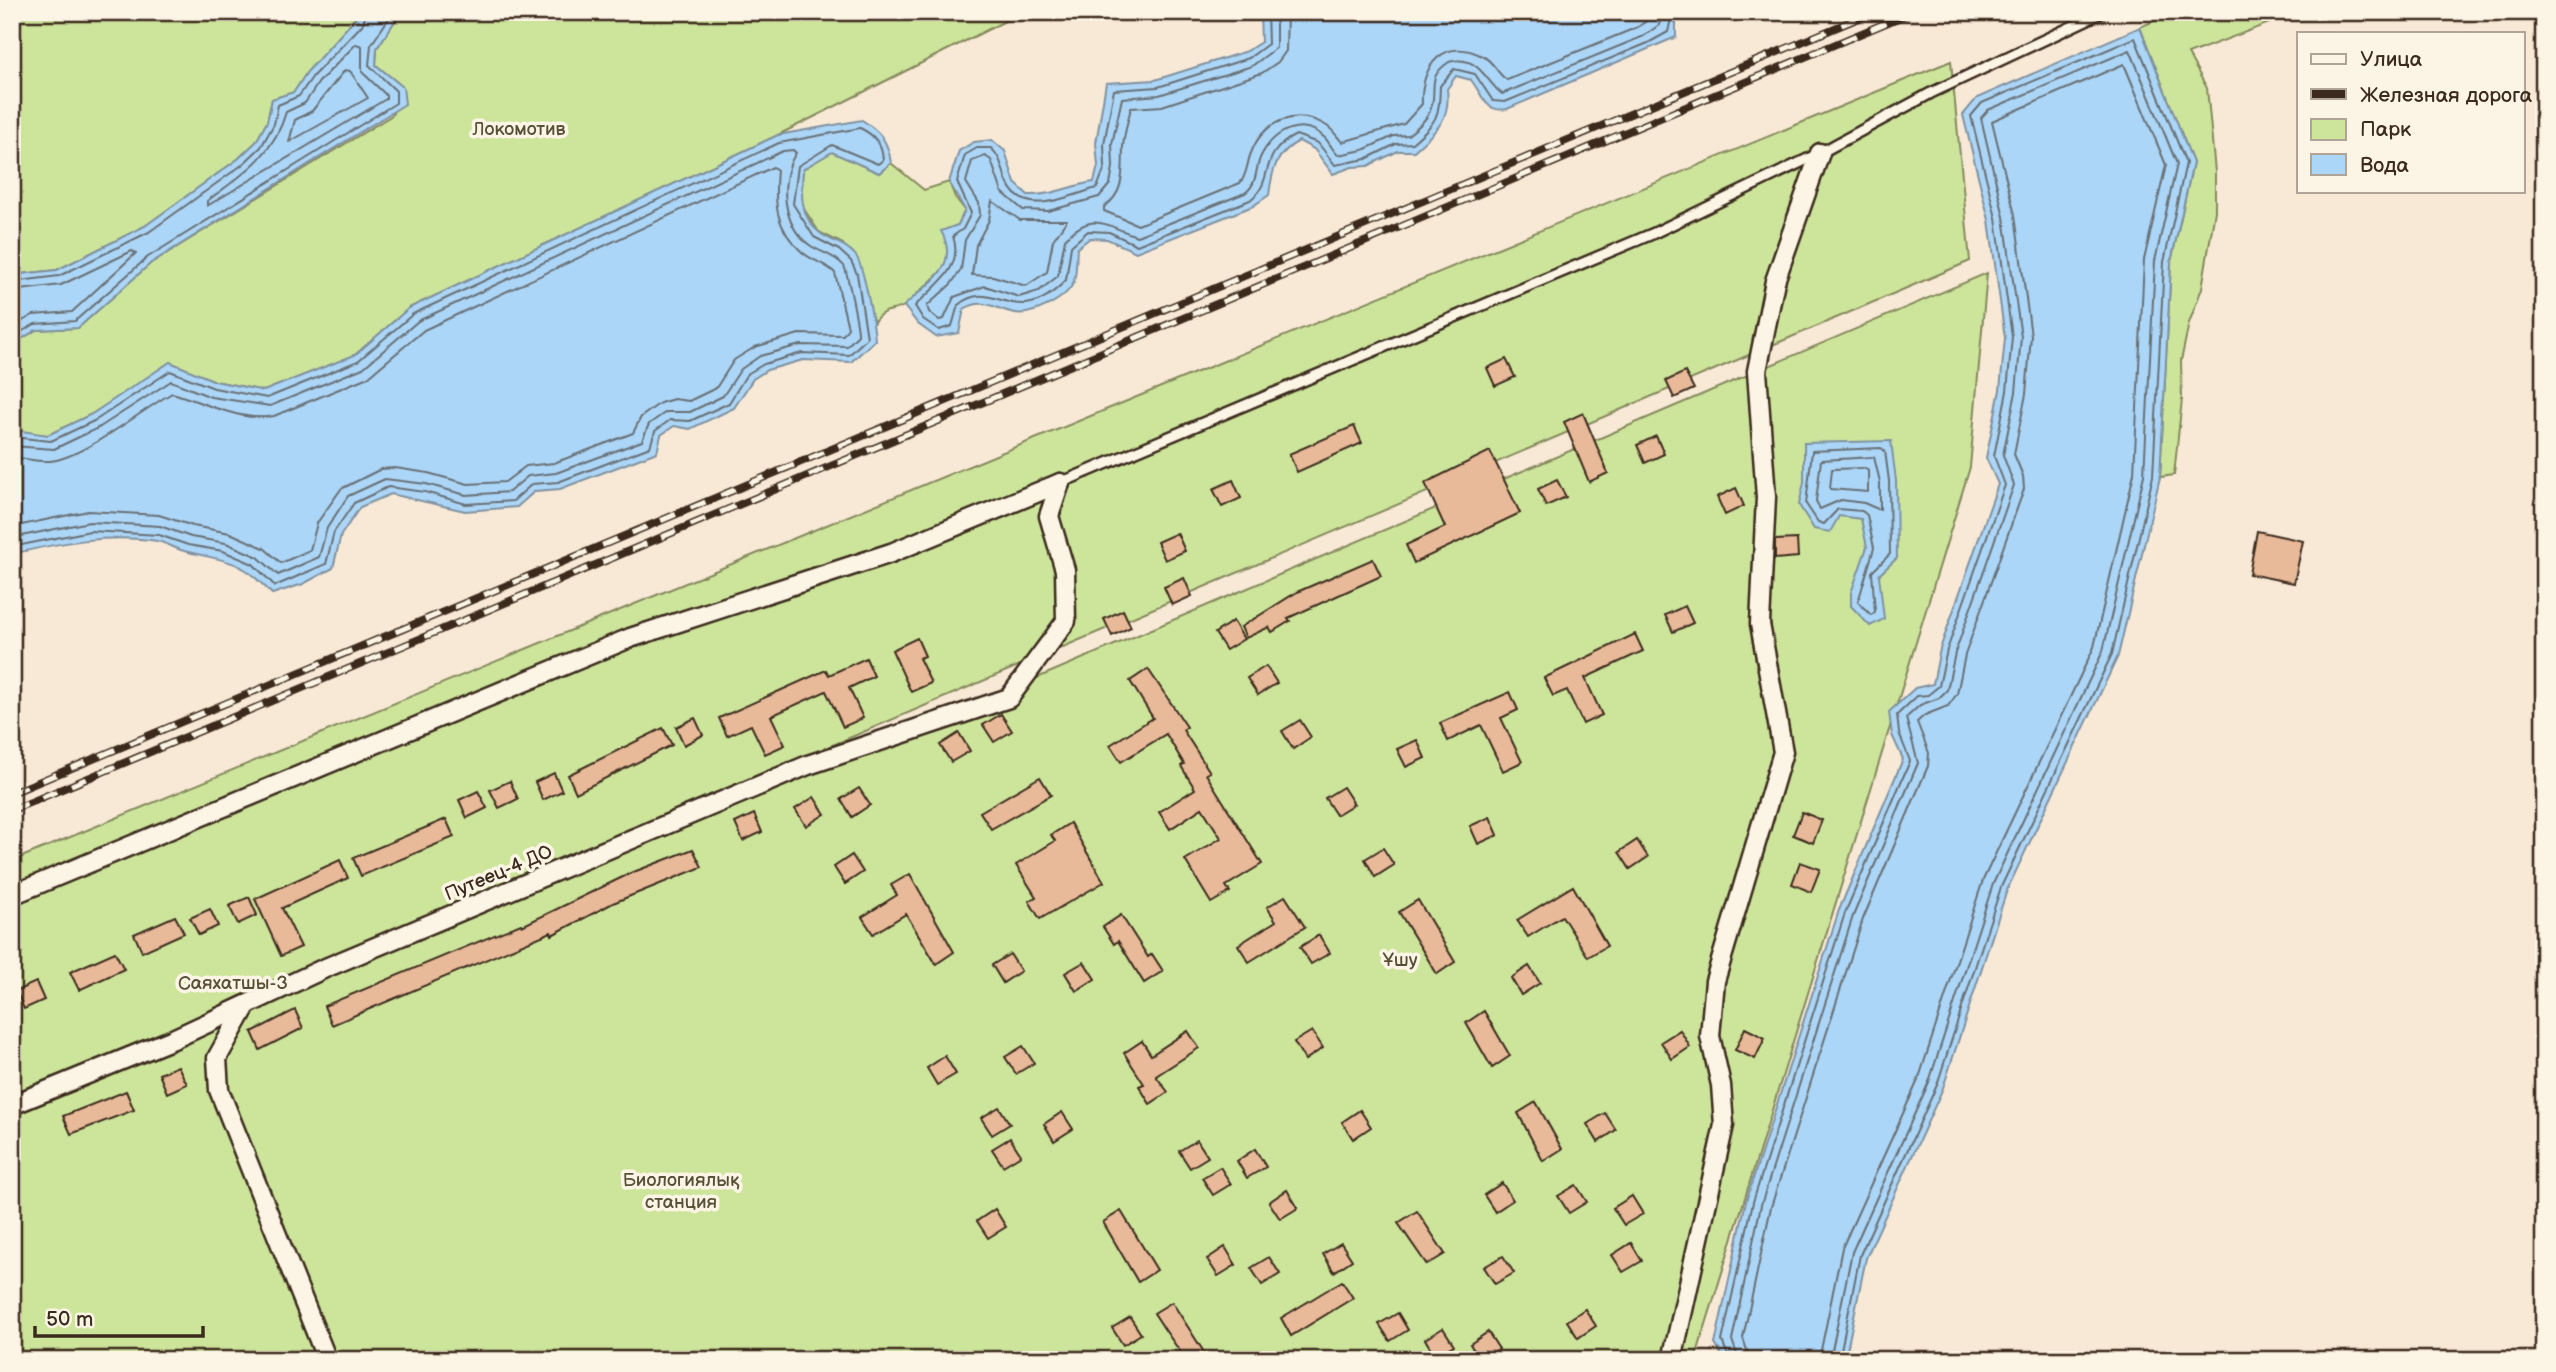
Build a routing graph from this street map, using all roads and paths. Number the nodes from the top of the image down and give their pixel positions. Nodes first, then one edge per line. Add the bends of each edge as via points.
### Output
1 (2103, 12) edge
2 (1820, 153) junction
3 (1060, 483) junction
4 (12, 895) edge
5 (246, 1006) junction
6 (12, 1105) edge
7 (327, 1360) edge
8 (1672, 1360) edge

1 - 2 lane via 1931,93
2 - 3 lane via 1652,234
2 - 8 street via 1774,281 1757,371 1766,497 1760,624 1783,752 1715,981 1710,1037 1724,1125
3 - 4 street via 891,553 630,638
3 - 5 street, Путеец-4 ДО via 1049,516 1065,570 1066,621 1009,698 808,765 323,969
5 - 6 street, Путеец-4 ДО
5 - 7 street via 217,1058 219,1090

